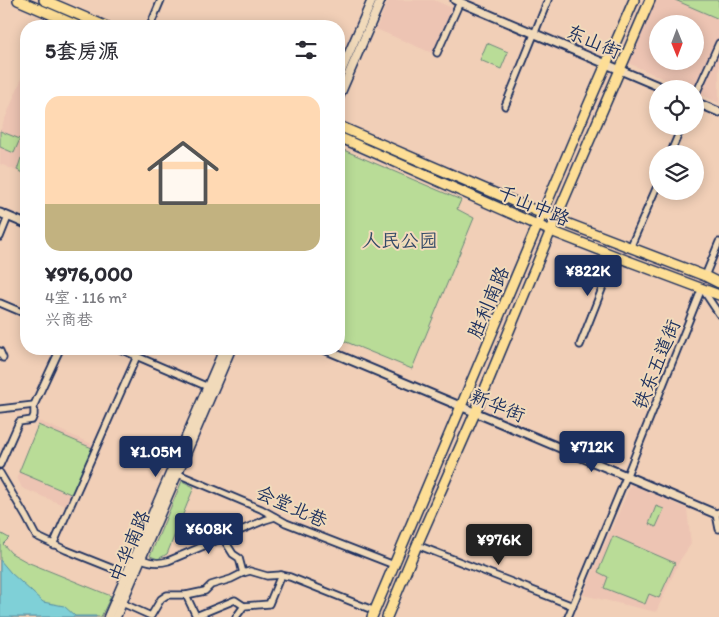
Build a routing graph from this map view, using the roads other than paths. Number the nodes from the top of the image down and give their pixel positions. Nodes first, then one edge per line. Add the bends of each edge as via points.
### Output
1 (18, 0) edge
2 (44, 0) edge
3 (161, 0) edge
4 (372, 0) edge
5 (381, 0) edge
6 (548, 0) edge
7 (634, 0) edge
8 (650, 0) edge
9 (462, 2) edge
10 (64, 20) edge
11 (91, 20) edge
12 (153, 20) edge
13 (534, 34) junction
14 (719, 43) edge
15 (437, 53) dead end
16 (345, 62) edge
17 (606, 64) junction
18 (620, 70) junction
19 (702, 80) edge
20 (345, 83) edge
21 (649, 83) edge
22 (505, 106) dead end
23 (704, 106) edge
24 (719, 112) edge
25 (345, 129) edge
26 (345, 140) edge
27 (651, 200) edge
28 (0, 213) edge
29 (543, 214) junction
30 (8, 217) junction
31 (556, 218) junction
32 (20, 222) edge
33 (538, 225) junction
34 (551, 231) junction
35 (0, 236) edge
36 (719, 242) edge
37 (630, 248) junction
38 (615, 256) junction
39 (705, 276) junction
40 (719, 282) edge
41 (702, 288) junction
42 (719, 296) edge
43 (0, 303) edge
44 (20, 311) edge
45 (719, 314) edge
46 (580, 345) dead end
47 (0, 351) edge
48 (57, 355) edge
49 (221, 355) edge
50 (228, 355) edge
51 (338, 355) edge
52 (137, 356) joint
53 (3, 358) dead end
54 (208, 387) junction
55 (34, 405) junction
56 (461, 407) junction
57 (0, 409) edge
58 (475, 413) junction
59 (0, 465) edge
60 (0, 473) edge
61 (178, 474) junction
62 (627, 476) junction
63 (718, 513) edge
64 (275, 517) junction
65 (719, 529) edge
66 (223, 538) junction
67 (53, 545) junction
68 (417, 545) junction
69 (142, 559) junction
70 (394, 565) junction
71 (243, 573) junction
72 (126, 574) junction
73 (281, 576) junction
74 (186, 595) junction
75 (122, 603) junction
76 (244, 606) junction
77 (573, 606) junction
78 (373, 614) edge
79 (108, 617) edge
80 (116, 617) edge
81 (236, 617) edge
82 (387, 617) edge
83 (568, 617) edge

1 - 10 main road
2 - 11 main road
3 - 12 street
4 - 16 main road
5 - 20 main road
6 - 13 street
7 - 17 main road, 胜利南路
8 - 18 main road, 胜利南路
9 - 13 street, 东山街
9 - 15 street
13 - 17 street, 东山街
13 - 22 street
14 - 19 street
17 - 18 street, 东山街
17 - 29 main road, 胜利南路
18 - 21 street, 东山街
18 - 31 main road, 胜利南路
23 - 24 street
25 - 29 main road, 千山中路
26 - 33 main road, 千山中路
27 - 37 street
28 - 30 street
29 - 31 main road, 千山中路
29 - 33 main road, 胜利南路
30 - 32 street
30 - 35 street
31 - 34 main road, 胜利南路
31 - 37 main road, 千山中路
33 - 34 main road, 千山中路
33 - 56 main road, 胜利南路
34 - 38 main road, 千山中路
34 - 58 main road, 胜利南路
36 - 39 street
37 - 39 main road, 千山中路
38 - 41 main road, 千山中路
38 - 46 street
39 - 40 main road, 千山中路
41 - 42 main road, 千山中路
41 - 45 street
41 - 62 street, 铁东五道街
43 - 44 street
47 - 53 street
48 - 55 street
49 - 54 main road
50 - 61 main road, 中华南路
51 - 56 street, 新华街
52 - 54 street
52 - 67 street
54 - 72 main road
55 - 57 street
55 - 59 street via 32,420 19,422
56 - 58 street, 新华街
56 - 70 main road, 胜利南路
58 - 62 street, 新华街
58 - 68 main road, 胜利南路
60 - 67 street via 36,536
61 - 64 street, 会堂北巷
61 - 69 main road, 中华南路
62 - 63 street, 新华街
62 - 77 street, 铁东五道街
63 - 65 street
64 - 66 street
64 - 70 street, 会堂北巷
66 - 69 street via 161,563
66 - 71 street via 239,558
67 - 72 street
68 - 77 street
68 - 82 main road, 胜利南路
69 - 75 main road, 中华南路
70 - 78 main road, 胜利南路
71 - 73 street via 250,571
71 - 74 street via 211,585 205,591
72 - 79 main road
73 - 76 street via 269,604
73 - 78 street via 290,577
74 - 75 street via 161,599 151,616
74 - 76 street via 196,616 235,600
75 - 80 main road, 中华南路
76 - 81 street
77 - 83 street, 铁东五道街

